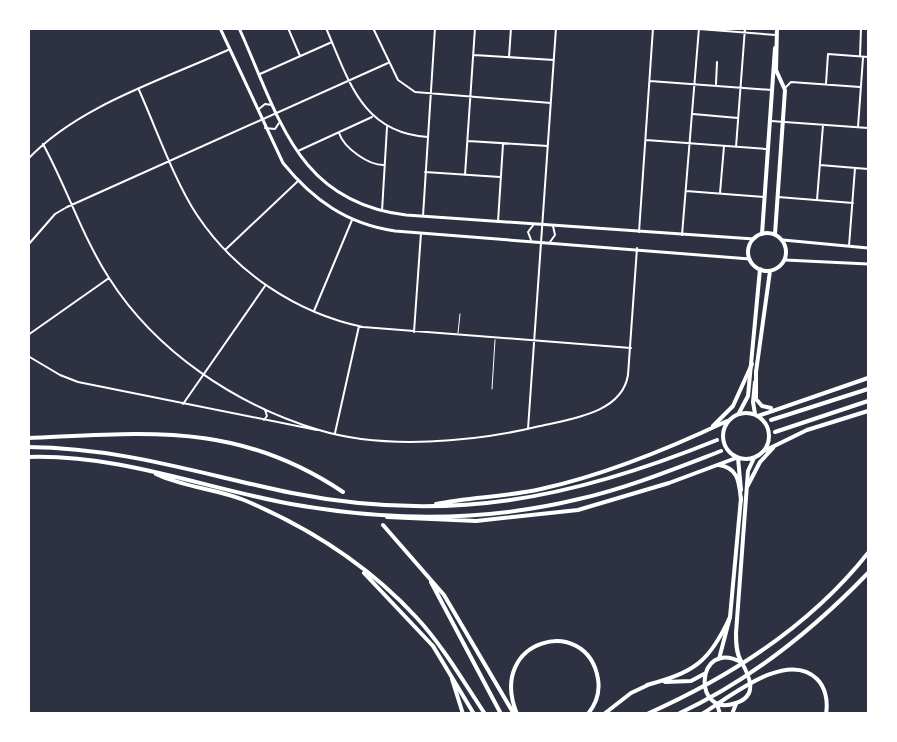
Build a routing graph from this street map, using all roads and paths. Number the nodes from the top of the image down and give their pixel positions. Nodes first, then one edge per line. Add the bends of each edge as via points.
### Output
1 (220, 28) edge
2 (239, 28) edge
3 (288, 28) edge
4 (326, 28) edge
5 (373, 28) edge
6 (435, 28) edge
7 (475, 28) edge
8 (511, 28) edge
9 (556, 28) edge
10 (653, 28) edge
11 (745, 28) edge
12 (777, 28) edge
13 (861, 28) edge
14 (699, 29) edge
15 (745, 34) junction
16 (776, 36) junction
17 (332, 42) junction
18 (775, 47) junction
19 (230, 50) junction
20 (474, 55) junction
21 (300, 56) junction
22 (509, 57) junction
23 (861, 57) junction
24 (868, 57) edge
25 (554, 60) junction
26 (717, 62) dead end
27 (388, 63) junction
28 (260, 74) junction
29 (349, 81) junction
30 (650, 81) junction
31 (695, 83) junction
32 (716, 84) junction
33 (826, 84) junction
34 (741, 87) junction
35 (861, 87) junction
36 (139, 90) junction
37 (774, 90) junction
38 (785, 90) junction
39 (431, 94) junction
40 (471, 97) junction
41 (551, 103) junction
42 (274, 106) junction
43 (258, 112) junction
44 (277, 112) junction
45 (693, 114) junction
46 (372, 117) junction
47 (738, 118) junction
48 (280, 119) junction
49 (261, 120) junction
50 (771, 121) junction
51 (783, 122) junction
52 (823, 125) junction
53 (387, 127) junction
54 (858, 127) junction
55 (265, 128) junction
56 (868, 128) edge
57 (339, 133) junction
58 (428, 137) junction
59 (645, 140) junction
60 (468, 141) junction
61 (503, 143) junction
62 (689, 143) junction
63 (43, 144) junction
64 (548, 146) junction
65 (724, 146) junction
66 (736, 147) junction
67 (769, 149) junction
68 (296, 151) junction
69 (28, 159) edge
70 (170, 160) junction
71 (385, 165) junction
72 (820, 165) junction
73 (855, 168) junction
74 (868, 168) edge
75 (426, 172) junction
76 (465, 175) junction
77 (500, 177) junction
78 (298, 181) junction
79 (686, 190) junction
80 (720, 193) junction
81 (766, 197) junction
82 (777, 197) junction
83 (817, 200) junction
84 (853, 203) junction
85 (71, 205) junction
86 (382, 211) junction
87 (423, 216) junction
88 (352, 220) junction
89 (498, 222) junction
90 (534, 224) junction
91 (542, 225) junction
92 (553, 226) junction
93 (639, 232) junction
94 (421, 233) junction
95 (762, 234) junction
96 (775, 234) junction
97 (682, 235) junction
98 (753, 239) junction
99 (531, 240) junction
100 (783, 240) junction
101 (541, 242) junction
102 (550, 242) junction
103 (28, 244) edge
104 (849, 246) junction
105 (637, 248) junction
106 (868, 248) edge
107 (225, 250) junction
108 (750, 259) junction
109 (785, 260) junction
110 (868, 264) edge
111 (760, 269) junction
112 (770, 270) junction
113 (109, 278) junction
114 (266, 285) junction
115 (314, 311) junction
116 (460, 314) dead end
117 (358, 326) junction
118 (414, 332) junction
119 (28, 335) edge
120 (458, 335) junction
121 (495, 338) junction
122 (533, 341) junction
123 (631, 348) junction
124 (28, 356) edge
125 (752, 364) junction
126 (756, 370) junction
127 (204, 375) junction
128 (868, 378) edge
129 (492, 389) dead end
130 (868, 389) edge
131 (868, 400) edge
132 (183, 404) junction
133 (777, 408) junction
134 (265, 410) junction
135 (868, 411) edge
136 (739, 413) junction
137 (756, 415) junction
138 (261, 420) junction
139 (771, 420) dead end
140 (727, 421) junction
141 (528, 429) junction
142 (319, 430) junction
143 (709, 430) junction
144 (775, 432) dead end
145 (335, 433) junction
146 (28, 438) edge
147 (717, 440) dead end
148 (28, 447) edge
149 (774, 447) junction
150 (721, 451) dead end
151 (764, 451) junction
152 (28, 457) edge
153 (737, 458) junction
154 (754, 458) junction
155 (715, 465) junction
156 (147, 470) junction
157 (747, 487) junction
158 (343, 492) dead end
159 (741, 500) junction
160 (425, 506) junction
161 (377, 515) junction
162 (383, 525) dead end
163 (868, 553) edge
164 (351, 561) junction
165 (425, 570) junction
166 (868, 573) edge
167 (730, 617) junction
168 (425, 635) junction
169 (719, 659) junction
170 (741, 662) junction
171 (704, 674) junction
172 (647, 686) junction
173 (716, 703) junction
174 (736, 704) junction
175 (463, 714) edge
176 (474, 714) edge
177 (485, 714) edge
178 (501, 714) edge
179 (515, 714) edge
180 (588, 714) edge
181 (604, 714) edge
182 (647, 714) edge
183 (678, 714) edge
184 (702, 714) edge
185 (720, 714) edge
186 (732, 714) edge
187 (826, 714) edge

1 - 19 street
2 - 28 street
3 - 21 street
4 - 17 street
5 - 27 street
6 - 39 street
7 - 20 street
8 - 22 street
9 - 25 street
10 - 30 street
11 - 15 street
12 - 16 main road
13 - 23 street
14 - 15 street
14 - 31 street
15 - 16 street
15 - 34 street
16 - 18 main road
17 - 21 street
17 - 29 street
18 - 37 main road
18 - 38 main road via 776,70
19 - 36 street
19 - 43 street
20 - 22 street
20 - 40 street
21 - 28 street
22 - 25 street
23 - 24 street
23 - 33 street via 828,54
23 - 35 street
25 - 41 street
26 - 32 street
27 - 29 street
27 - 39 street via 407,89
28 - 42 street
29 - 44 street
29 - 46 street
30 - 31 street
30 - 59 street
31 - 32 street
31 - 45 street
32 - 34 street
33 - 35 street
33 - 38 street via 791,82
34 - 37 street
34 - 47 street
35 - 54 street
36 - 63 street via 90,112
36 - 70 street
37 - 50 main road
38 - 51 main road
39 - 40 street
39 - 58 street
40 - 41 street
40 - 60 street
41 - 64 street
42 - 43 street via 263,105
42 - 44 street
43 - 49 street
44 - 48 street
44 - 49 street
45 - 47 street
45 - 62 street
46 - 53 street
46 - 57 street
47 - 66 street
48 - 55 street via 275,129
48 - 68 street
49 - 55 street
49 - 70 street
50 - 51 street
50 - 67 main road
51 - 52 street
51 - 82 main road
52 - 54 street
52 - 72 street
53 - 58 street
53 - 71 street
54 - 56 street
55 - 78 street via 275,151
57 - 68 street
57 - 71 street via 360,156
58 - 75 street
59 - 62 street
59 - 93 street
60 - 61 street
60 - 76 street
61 - 64 street
61 - 77 street
62 - 65 street
62 - 79 street
63 - 69 street
63 - 85 street
64 - 91 street
65 - 66 street
65 - 80 street
66 - 67 street
67 - 81 main road
68 - 86 street via 328,186 358,204
70 - 85 street
70 - 107 street via 196,214
71 - 86 street
72 - 73 street
72 - 83 street
73 - 74 street
73 - 84 street
75 - 76 street
75 - 87 street
76 - 77 street
77 - 89 street
78 - 88 street via 326,206
78 - 107 street
79 - 80 street
79 - 97 street
80 - 81 street
81 - 95 main road
82 - 83 street
82 - 96 main road
83 - 84 street
84 - 104 street
85 - 103 street via 54,214
85 - 113 street
86 - 87 street
87 - 89 street
88 - 94 street via 379,229
88 - 115 street
89 - 90 street
90 - 91 street
90 - 99 street via 528,232
91 - 92 street
91 - 101 street
92 - 93 street
92 - 102 street via 555,235
93 - 97 street
94 - 99 street
94 - 118 street
95 - 96 main road
95 - 98 main road
96 - 100 main road
97 - 98 street
98 - 108 main road
99 - 101 street
100 - 104 street
100 - 109 main road
101 - 102 street
101 - 122 street
102 - 105 street
104 - 106 street
105 - 108 street
105 - 123 street
107 - 114 street
108 - 111 main road
109 - 110 street
109 - 112 main road
111 - 112 main road
111 - 125 main road
112 - 126 main road
113 - 119 street
113 - 127 street via 155,334
114 - 115 street
114 - 127 street
115 - 117 street
116 - 120 lane
117 - 118 street
117 - 145 street
118 - 120 street
120 - 121 street
121 - 122 street
121 - 129 lane
122 - 123 street
122 - 141 street
123 - 141 street via 627,383 614,401
124 - 132 street via 78,382
125 - 136 main road via 747,396
125 - 143 main road via 733,406
126 - 133 main road via 756,399 762,406
126 - 137 main road
127 - 132 street
127 - 134 street
128 - 133 main road
130 - 139 main road
131 - 144 main road
132 - 138 street
133 - 137 main road
134 - 138 street via 267,416
134 - 142 street
135 - 149 main road via 807,430
136 - 137 main road
136 - 140 main road
137 - 151 main road via 770,435
138 - 142 street
140 - 143 main road
140 - 153 main road via 722,435 724,445
141 - 145 street via 438,441
142 - 145 street
143 - 160 main road via 607,470 541,489
146 - 158 main road via 148,432 213,439 291,463
147 - 160 main road via 608,480 542,496 476,506
148 - 160 main road via 117,453 342,501
149 - 151 main road
149 - 157 main road via 760,462
150 - 161 main road via 611,490 544,507 450,517
151 - 154 main road
152 - 156 main road
153 - 154 main road
153 - 155 main road
153 - 159 main road via 742,477
154 - 157 main road
155 - 159 main road via 736,473
155 - 161 main road via 614,501 543,516 455,521
156 - 161 main road via 289,503
156 - 164 main road via 221,492 273,513
157 - 170 main road via 736,620
159 - 167 main road
162 - 165 main road
163 - 182 main road via 811,612 760,651 722,677
164 - 168 main road
164 - 177 main road via 416,617 447,655
165 - 178 main road
165 - 179 main road
166 - 183 main road via 821,619 766,662
167 - 169 main road
167 - 172 main road via 716,646 697,667
168 - 175 main road via 451,676
168 - 176 main road
169 - 170 main road
169 - 171 main road
170 - 174 main road via 751,683 748,694
171 - 172 main road via 691,681
171 - 173 main road via 705,691
172 - 181 main road
173 - 174 main road
173 - 185 main road
174 - 186 main road
179 - 180 main road via 510,694 513,668 528,649 556,641 577,647 597,671 599,686
184 - 187 main road via 772,672 795,668 815,676 824,690

